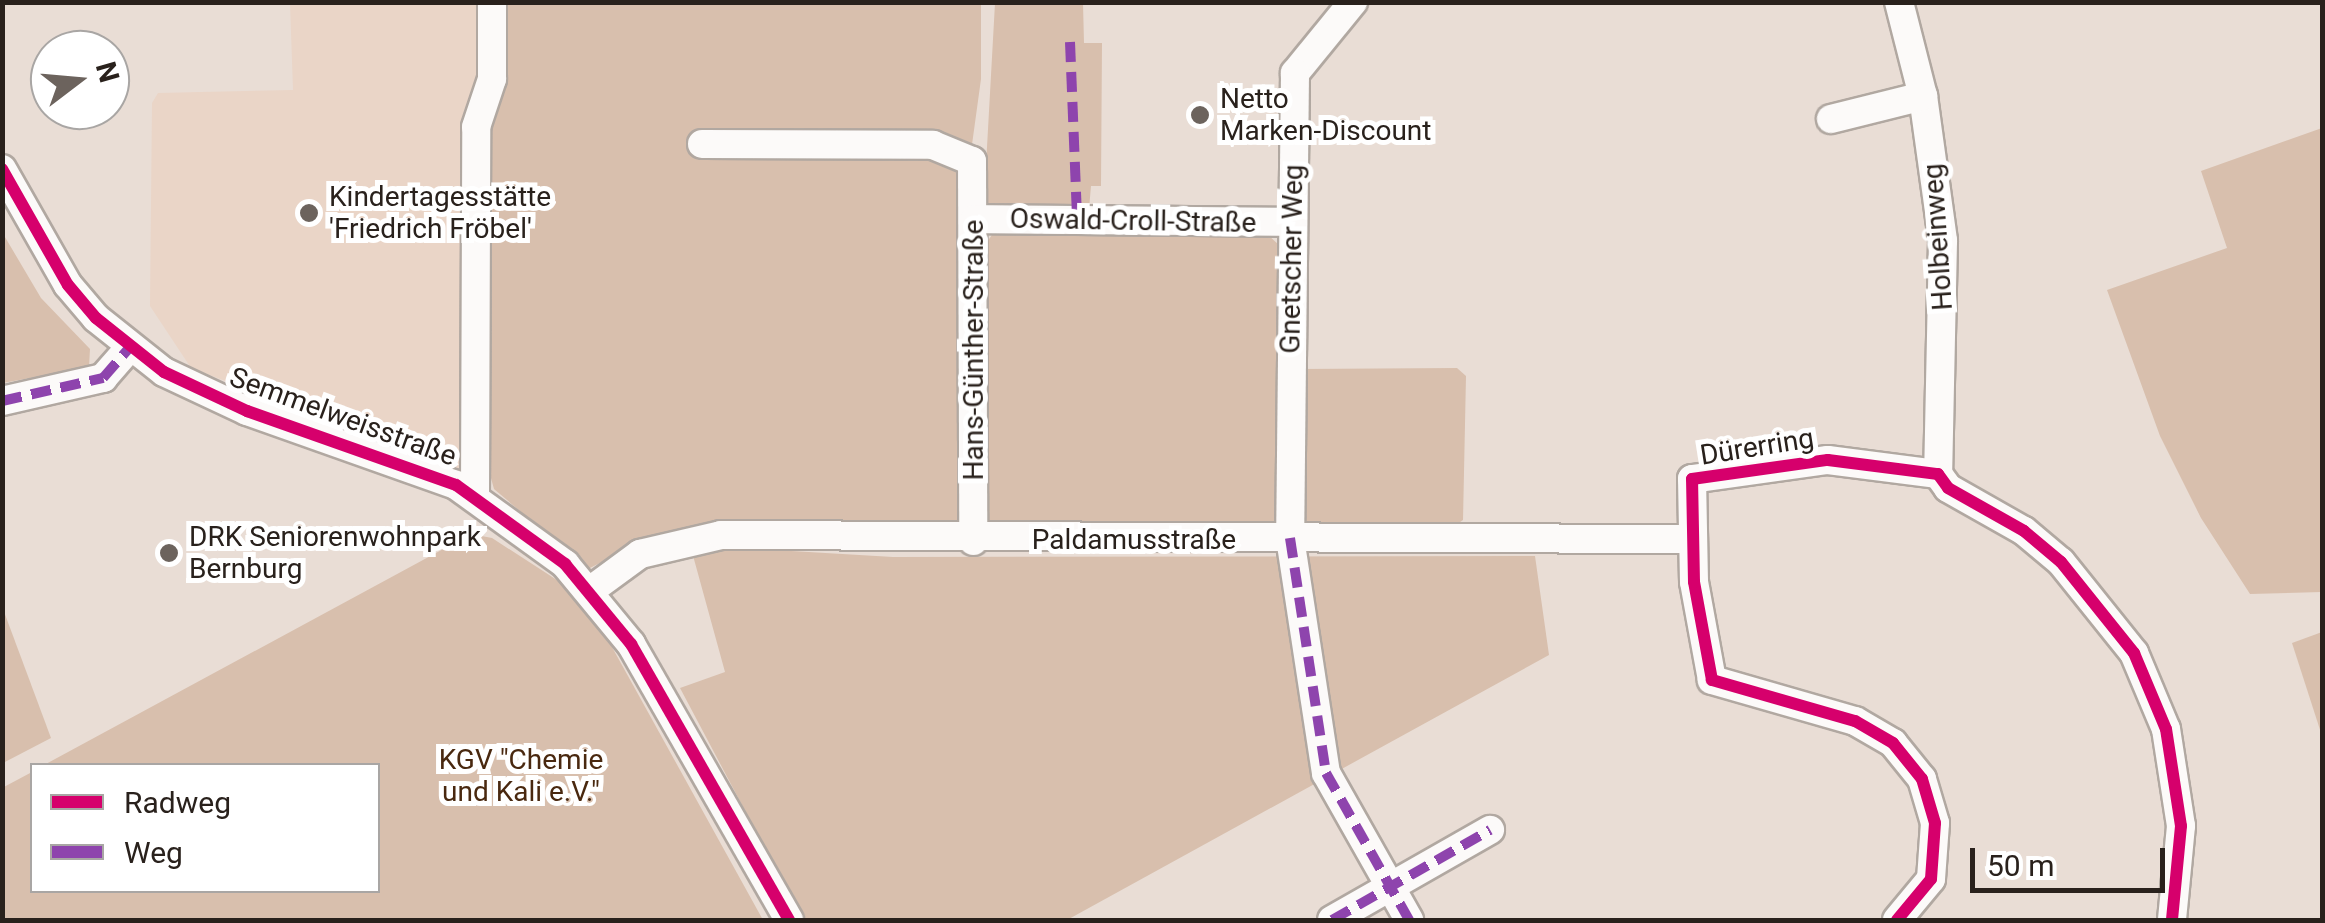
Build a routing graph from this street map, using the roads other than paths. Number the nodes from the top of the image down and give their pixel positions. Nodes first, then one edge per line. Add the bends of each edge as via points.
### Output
1 (492, 2) edge
2 (1352, 2) edge
3 (1899, 2) edge
4 (1923, 96) junction
5 (1831, 120) dead end
6 (702, 144) dead end
7 (2, 170) edge
8 (975, 219) junction
9 (1292, 222) junction
10 (130, 347) junction
11 (2, 401) edge
12 (1938, 474) junction
13 (475, 496) junction
14 (1290, 538) junction
15 (1691, 538) junction
16 (972, 540) junction
17 (591, 590) junction
18 (1490, 830) dead end
19 (1390, 887) junction
20 (789, 920) edge
21 (1332, 920) edge
22 (1409, 920) edge
23 (1897, 920) edge
24 (2172, 920) edge

1 - 13 street via 492,79 476,127
2 - 9 street, Gnetscher Weg via 1294,73
3 - 4 street, Holbeinweg
4 - 5 street
4 - 12 street, Holbeinweg via 1943,240
6 - 8 street, Hans-Günther-Straße via 933,146 972,161
7 - 10 street, Semmelweisstraße via 68,285
8 - 9 street, Oswald-Croll-Straße
8 - 16 street, Hans-Günther-Straße
9 - 14 street, Gnetscher Weg
10 - 11 street via 102,378
10 - 13 street, Semmelweisstraße via 247,412
12 - 15 street, Dürerring via 1828,460 1692,479
12 - 24 street via 1948,488 2024,530 2061,562 2134,653 2153,690 2177,778 2181,826
13 - 17 street, Semmelweisstraße via 540,540
14 - 15 street, Paldamusstraße
14 - 16 street, Paldamusstraße
14 - 19 street, Gnetscher Weg via 1326,773
15 - 23 street, Dürerring via 1712,680 1855,721 1893,743 1922,779 1935,823 1931,880
16 - 17 street, Paldamusstraße via 697,537 640,554
17 - 20 street, Semmelweisstraße via 670,707
18 - 19 street
19 - 21 street
19 - 22 street, Gnetscher Weg

